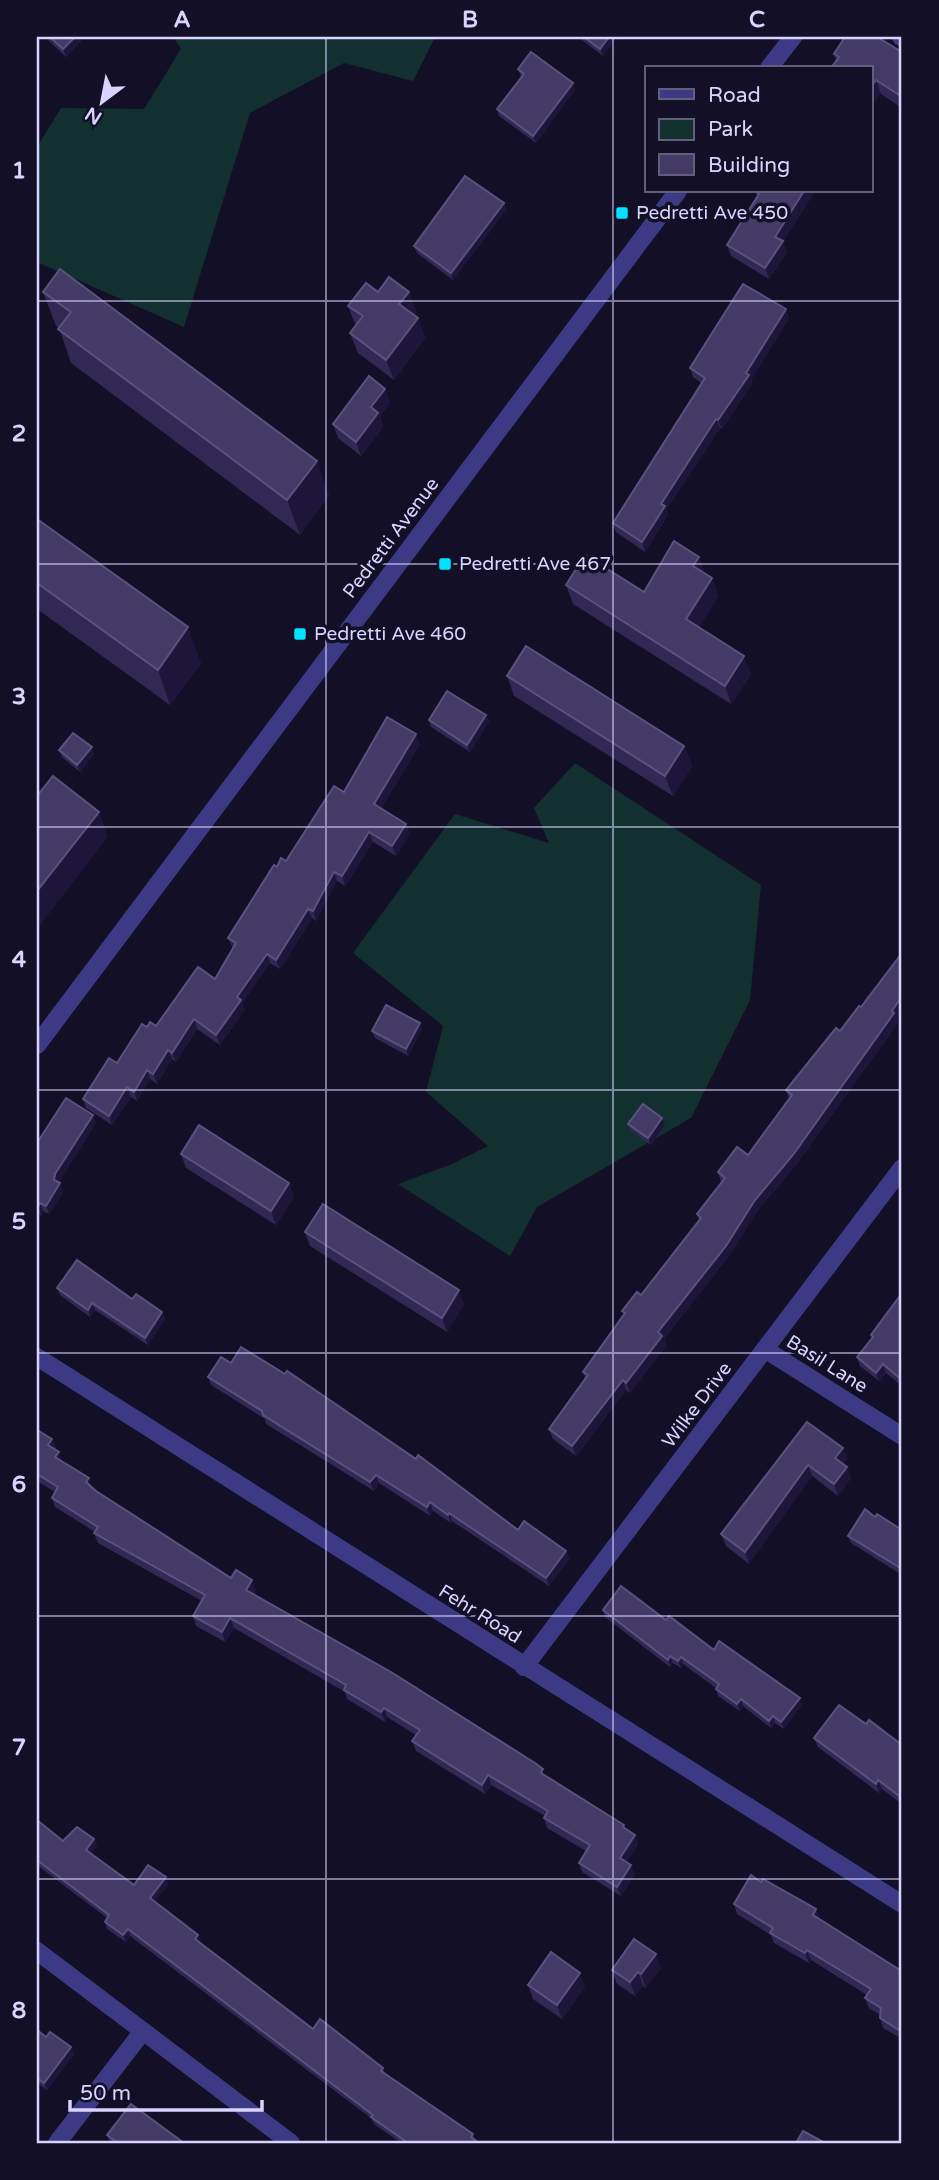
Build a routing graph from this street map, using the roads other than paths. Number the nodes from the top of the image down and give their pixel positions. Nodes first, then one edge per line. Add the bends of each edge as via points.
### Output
1 (793, 37) edge
2 (771, 66) edge
3 (677, 192) edge
4 (37, 1045) edge
5 (902, 1168) edge
6 (766, 1350) junction
7 (37, 1357) edge
8 (902, 1436) edge
9 (524, 1667) junction
10 (902, 1904) edge
11 (37, 1951) edge
12 (143, 2031) junction
13 (57, 2143) edge
14 (291, 2143) edge

1 - 2 street
3 - 4 street, Pedretti Avenue
5 - 6 street, Wilke Drive
6 - 8 street, Basil Lane
6 - 9 street, Wilke Drive
7 - 9 street, Fehr Road
9 - 10 street, Fehr Road
11 - 12 street
12 - 13 street
12 - 14 street

